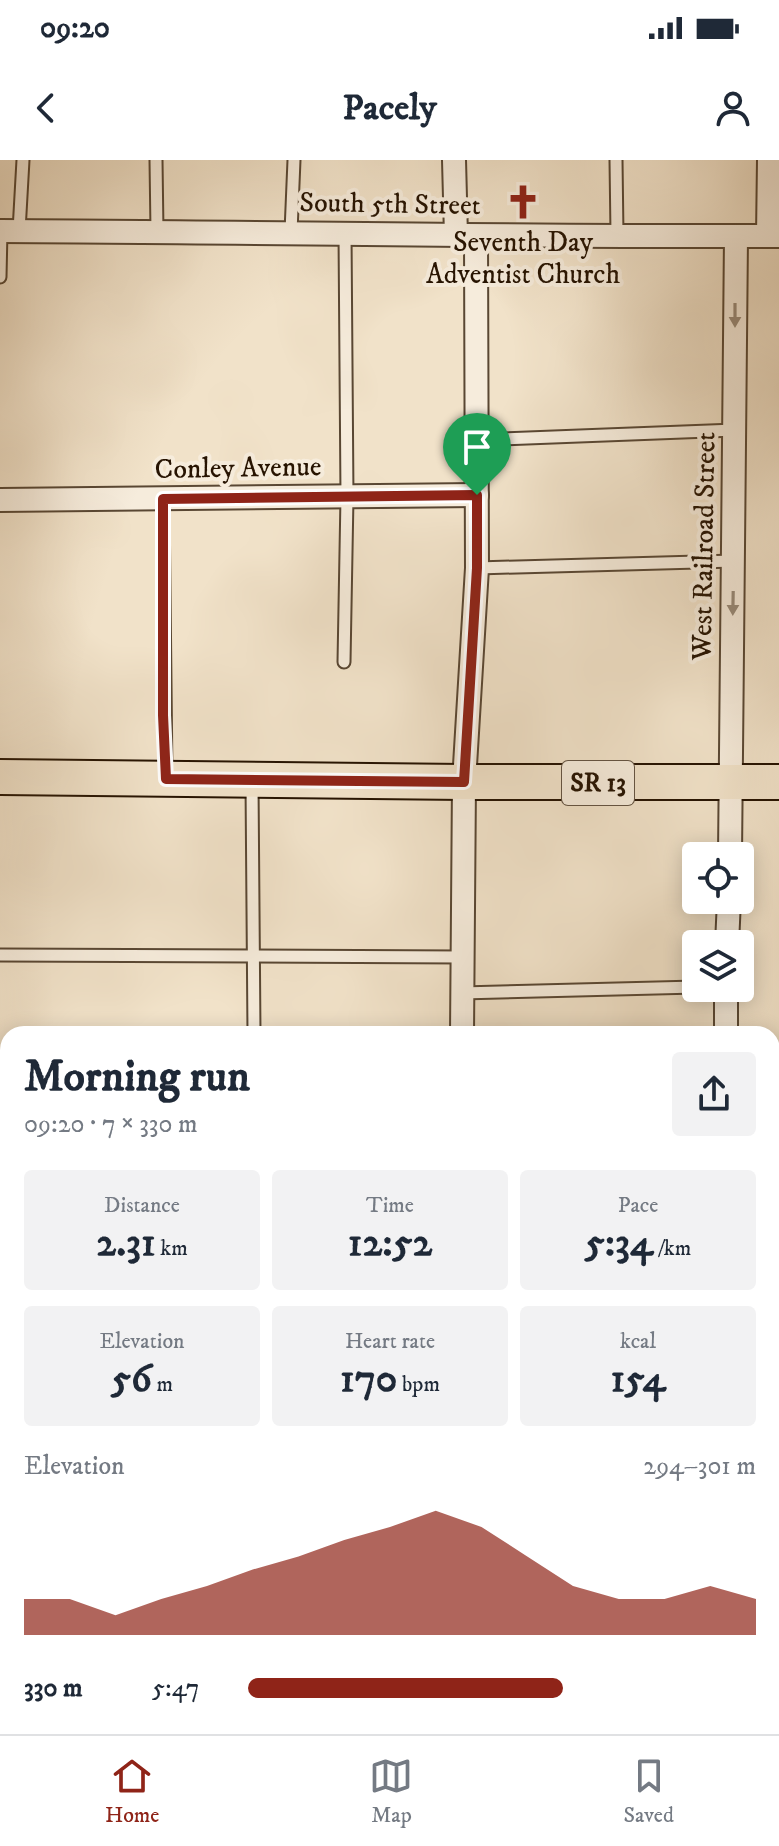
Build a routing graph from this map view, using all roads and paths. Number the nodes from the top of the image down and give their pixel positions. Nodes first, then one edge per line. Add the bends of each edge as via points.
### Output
1 (23, 160) edge
2 (156, 160) edge
3 (294, 160) edge
4 (454, 160) edge
5 (616, 160) edge
6 (769, 160) edge
7 (7, 231) edge
8 (157, 231) junction
9 (291, 232) junction
10 (345, 233) junction
11 (617, 234) junction
12 (466, 236) junction
13 (774, 236) edge
14 (736, 237) junction
15 (0, 277) edge
16 (735, 430) junction
17 (477, 440) junction
18 (477, 495) junction
19 (347, 497) junction
20 (163, 499) junction
21 (0, 500) edge
22 (734, 561) junction
23 (477, 568) junction
24 (344, 662) dead end
25 (0, 777) edge
26 (166, 779) junction
27 (252, 779) junction
28 (464, 782) junction
29 (779, 782) edge
30 (731, 783) junction
31 (730, 842) edge
32 (0, 955) edge
33 (252, 955) junction
34 (462, 957) junction
35 (682, 987) edge
36 (461, 993) junction
37 (726, 1002) edge
38 (254, 1026) edge
39 (462, 1026) edge
40 (726, 1026) edge

1 - 7 lane
2 - 8 lane
3 - 9 lane
4 - 12 street
5 - 11 lane
6 - 13 street
7 - 8 street, South 5th Street
7 - 15 lane
8 - 9 street, South 5th Street
9 - 10 street, South 5th Street
10 - 12 street, South 5th Street
10 - 19 lane
11 - 12 street, South 5th Street
11 - 14 street, South 5th Street
12 - 17 street
13 - 14 street, South 5th Street
14 -> 16 street, West Railroad Street
16 - 17 lane
16 - 22 street, West Railroad Street
17 - 18 street
18 - 19 street, Conley Avenue
18 - 23 street
19 - 20 street, Conley Avenue
19 - 24 lane
20 - 21 street, Conley Avenue
20 - 26 lane
22 - 23 lane
22 -> 30 street, West Railroad Street
23 - 28 street
25 - 26 main road, SR 13
26 - 27 main road, SR 13
27 - 28 main road, SR 13
27 - 33 lane
28 - 30 main road, SR 13
28 - 34 street
29 - 30 main road, SR 13
30 - 31 street, West Railroad Street
32 - 33 lane
33 - 34 lane
33 - 38 lane
34 - 36 street
35 - 36 lane
36 - 39 street
37 - 40 street

